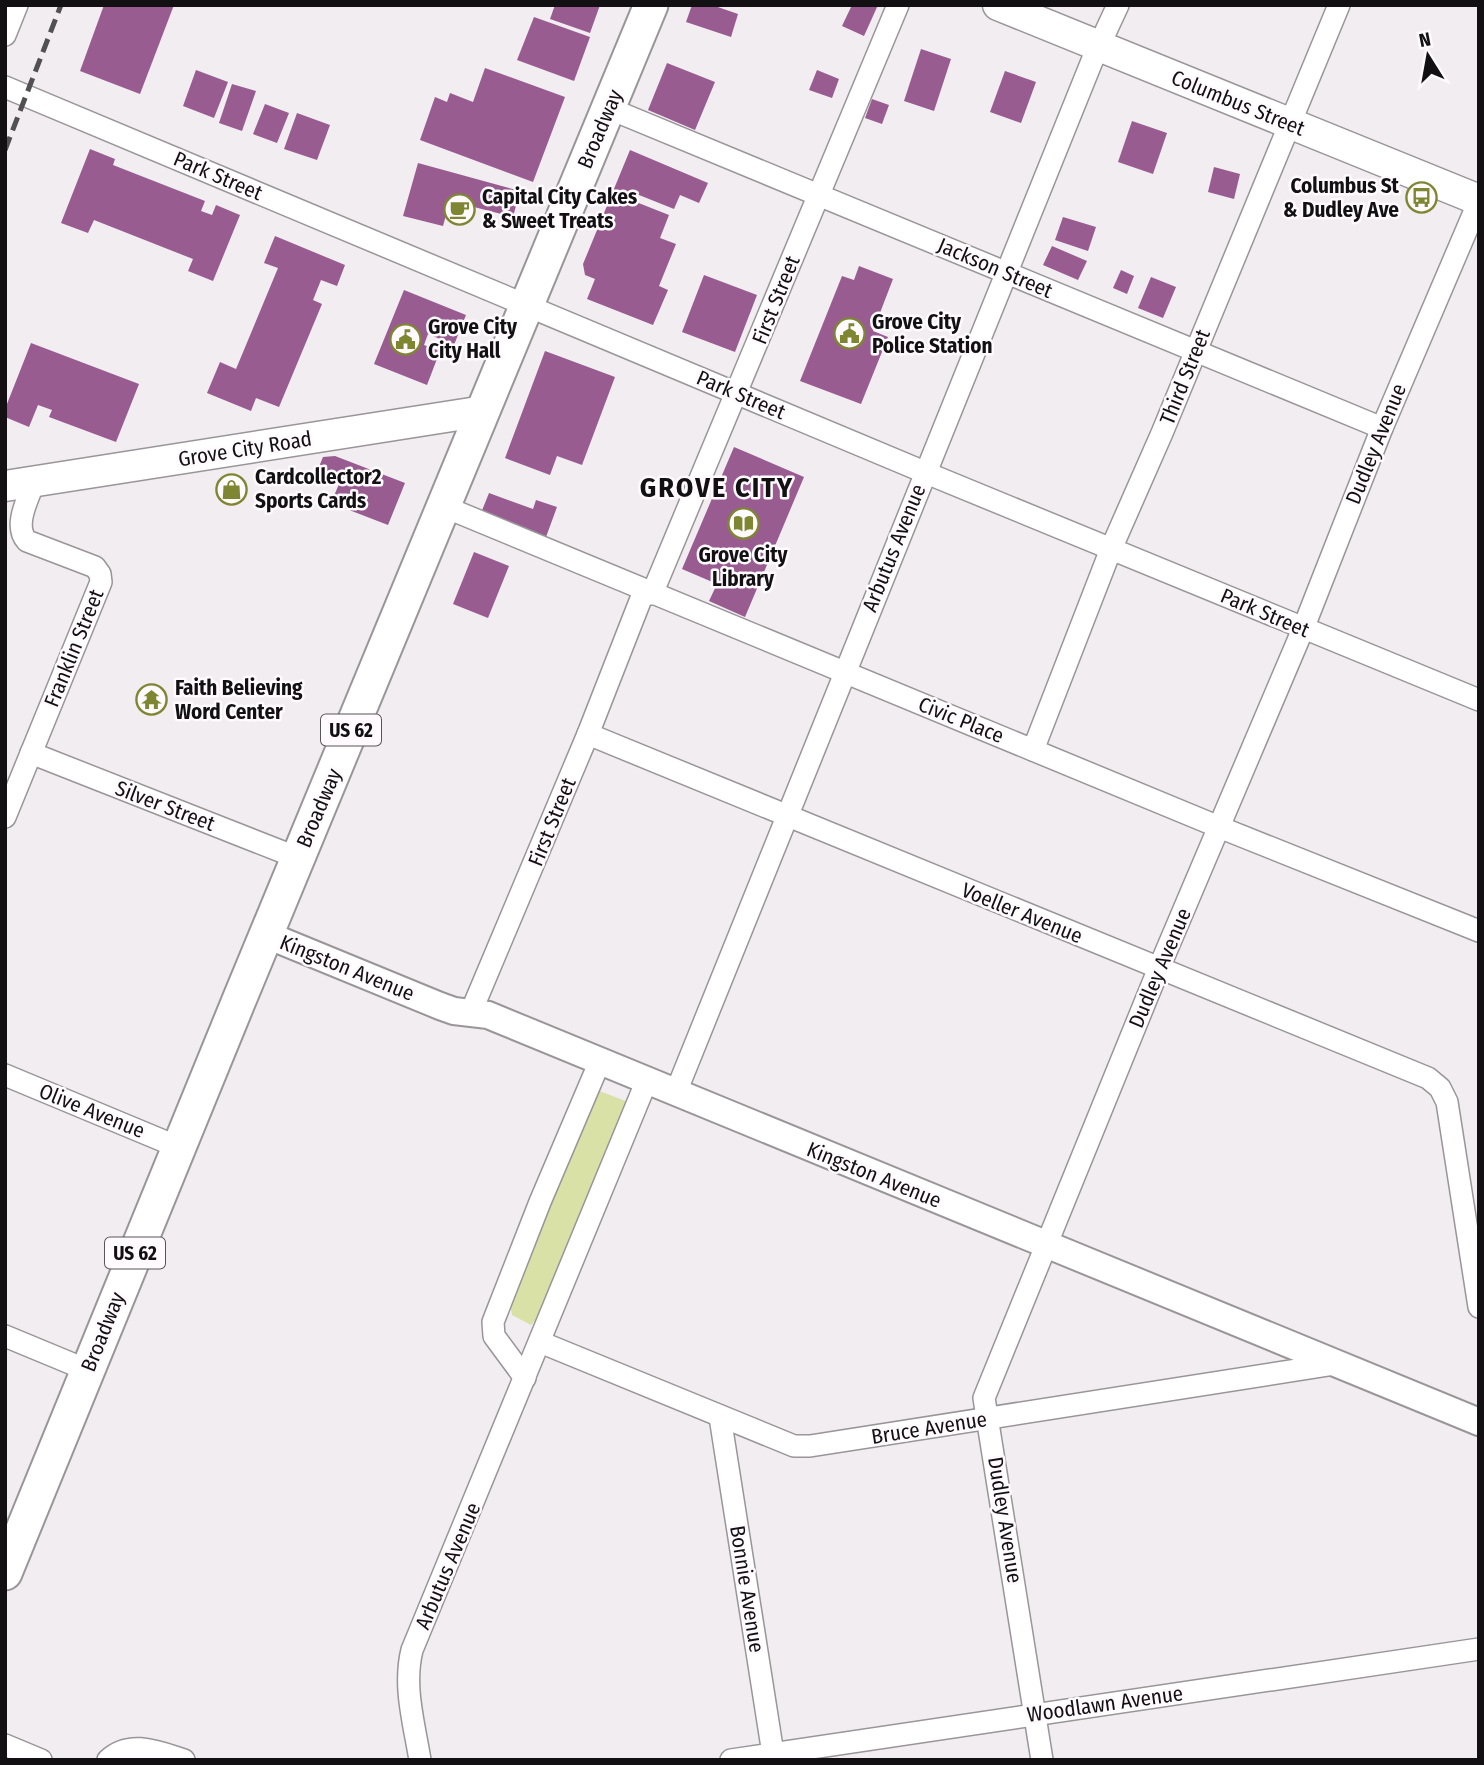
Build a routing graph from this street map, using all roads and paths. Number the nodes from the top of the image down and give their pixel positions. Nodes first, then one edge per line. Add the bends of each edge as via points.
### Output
1 (17, 5) edge
2 (651, 5) edge
3 (898, 5) edge
4 (998, 5) edge
5 (1118, 5) edge
6 (1339, 5) edge
7 (5, 35) edge
8 (1100, 47) junction
9 (5, 87) edge
10 (608, 108) junction
11 (1290, 124) junction
12 (819, 195) junction
13 (1479, 200) edge
14 (1008, 272) junction
15 (526, 305) junction
16 (1195, 351) junction
17 (737, 393) junction
18 (484, 411) junction
19 (1382, 428) junction
20 (925, 472) junction
21 (20, 484) edge
22 (445, 507) junction
23 (1111, 549) junction
24 (648, 592) junction
25 (1303, 629) junction
26 (844, 672) junction
27 (1479, 700) edge
28 (588, 734) junction
29 (1033, 750) junction
30 (31, 753) junction
31 (5, 817) edge
32 (787, 818) junction
33 (1219, 827) junction
34 (298, 858) junction
35 (1479, 931) edge
36 (267, 935) junction
37 (1159, 968) junction
38 (471, 1012) junction
39 (600, 1061) junction
40 (5, 1075) edge
41 (647, 1080) junction
42 (676, 1092) junction
43 (178, 1146) junction
44 (1047, 1246) junction
45 (1479, 1307) edge
46 (5, 1336) edge
47 (540, 1342) junction
48 (1335, 1364) junction
49 (87, 1370) junction
50 (526, 1378) junction
51 (720, 1418) junction
52 (988, 1418) junction
53 (1479, 1422) edge
54 (5, 1573) edge
55 (1479, 1649) edge
56 (1035, 1714) junction
57 (5, 1745) edge
58 (774, 1756) edge
59 (41, 1760) edge
60 (108, 1760) edge
61 (184, 1760) edge
62 (420, 1760) edge
63 (731, 1760) edge
64 (1042, 1760) edge

1 - 7 street
2 - 10 main road, Broadway / US 62
3 - 12 street, First Street
4 - 8 main road, Columbus Street
5 - 8 street, Arbutus Avenue
6 - 11 street, Third Street
8 - 11 main road, Columbus Street
8 - 14 street, Arbutus Avenue
9 - 15 street, Park Street
10 - 12 street, Jackson Street
10 - 15 main road, Broadway / US 62
11 - 13 main road, Columbus Street
11 - 16 street, Third Street
12 - 14 street, Jackson Street
12 - 17 street, First Street
13 - 19 street, Dudley Avenue
14 - 16 street, Jackson Street
14 - 20 street, Arbutus Avenue
15 - 17 street, Park Street
15 - 18 main road, Broadway / US 62
16 - 19 street, Jackson Street
16 - 23 street, Third Street
17 - 20 street, Park Street
17 - 24 street, First Street
18 - 21 main road, Grove City Road
18 - 22 main road, Broadway / US 62
19 - 25 street, Dudley Avenue
20 - 23 street, Park Street
20 - 26 street, Arbutus Avenue
21 - 30 street, Franklin Street via 22,536 95,567 101,582
22 - 24 street, Civic Place
22 - 34 main road, Broadway / US 62
23 - 25 street, Park Street
23 - 29 street, Third Street
24 - 26 street, Civic Place
24 - 28 street, First Street
25 - 27 street, Park Street
25 - 33 street, Dudley Avenue
26 - 29 street, Civic Place
26 - 32 street, Arbutus Avenue
28 - 32 street, Voeller Avenue
28 - 38 street, First Street
29 - 33 street, Civic Place
30 - 31 street, Franklin Street
30 - 34 street, Silver Street
32 - 37 street, Voeller Avenue
32 - 42 street, Arbutus Avenue
33 - 35 street, Civic Place
33 - 37 street, Dudley Avenue
34 - 36 main road, Broadway / US 62
36 - 38 street, Kingston Avenue via 440,1006
36 - 43 main road, Broadway / US 62
37 - 44 street, Dudley Avenue
37 - 45 street, Voeller Avenue via 1428,1078 1440,1088 1447,1102
38 - 39 street, Kingston Avenue
39 - 41 street, Kingston Avenue
39 - 50 street via 493,1322 496,1340
40 - 43 street, Olive Avenue
41 - 42 street, Kingston Avenue
41 - 47 street, Arbutus Avenue
42 - 44 street, Kingston Avenue
43 - 49 main road, Broadway / US 62
44 - 48 street, Kingston Avenue
44 - 52 street, Dudley Avenue via 985,1398
46 - 49 street
47 - 50 street, Arbutus Avenue
47 - 51 street, Bruce Avenue
48 - 52 street, Bruce Avenue
48 - 53 street, Kingston Avenue
49 - 54 main road, Broadway / US 62
50 - 62 street, Arbutus Avenue via 412,1650 408,1688
51 - 52 street, Bruce Avenue via 802,1446
51 - 58 street, Bonnie Avenue
52 - 56 street, Dudley Avenue
55 - 56 street, Woodlawn Avenue
56 - 58 street, Woodlawn Avenue
56 - 64 street, Dudley Avenue
57 - 59 street
58 - 63 street, Woodlawn Avenue
60 - 61 street via 116,1752 134,1748

